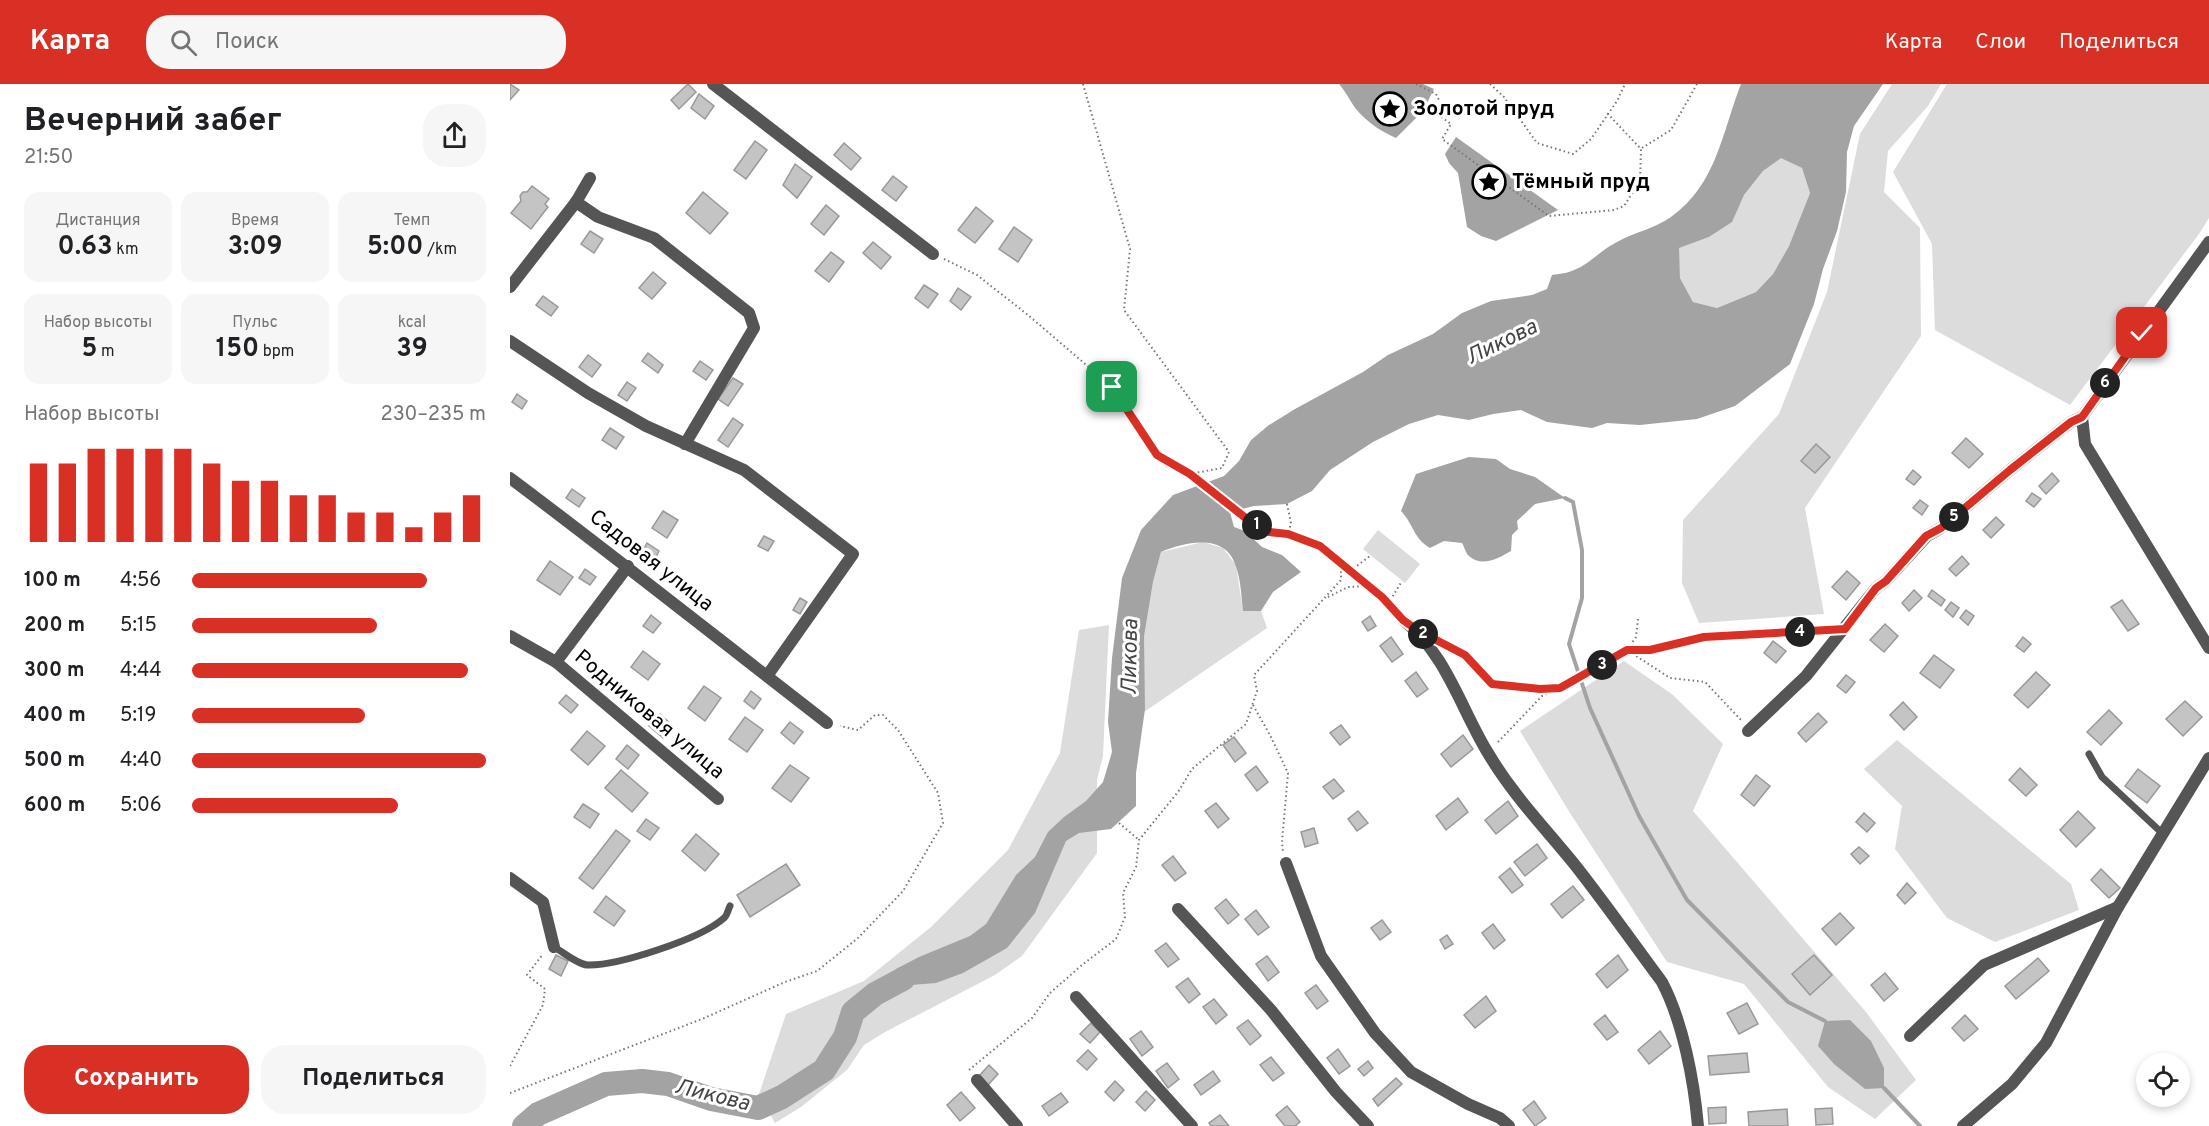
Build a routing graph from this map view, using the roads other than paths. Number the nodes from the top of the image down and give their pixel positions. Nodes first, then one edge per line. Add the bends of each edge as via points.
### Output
1 (713, 84) edge
2 (590, 178) dead end
3 (576, 202) junction
4 (2209, 242) edge
5 (933, 254) road end
6 (510, 287) edge
7 (510, 341) edge
8 (2082, 417) junction
9 (685, 444) junction
10 (510, 478) edge
11 (628, 566) junction
12 (1403, 620) road end
13 (510, 636) edge
14 (2209, 648) edge
15 (556, 662) junction
16 (767, 676) junction
17 (827, 723) road end
18 (1748, 730) road end
19 (2089, 754) dead end
20 (2209, 758) edge
21 (718, 799) dead end
22 (2163, 834) junction
23 (1286, 863) road end
24 (510, 878) edge
25 (730, 906) dead end
26 (2118, 907) junction
27 (1178, 909) dead end
28 (554, 947) joint
29 (1076, 997) dead end
30 (1910, 1036) dead end
31 (977, 1080) road end
32 (1017, 1126) edge
33 (1192, 1126) edge
34 (1368, 1126) edge
35 (1509, 1126) edge
36 (1698, 1126) edge
37 (1963, 1126) edge

1 - 5 street
2 - 3 street
3 - 6 street
3 - 9 street via 598,217 654,238 749,313 754,328
4 - 8 street
7 - 9 street via 588,393
8 - 14 street via 2085,444
8 - 18 street via 1926,536 1876,588 1806,676
9 - 16 street via 744,470 853,554
10 - 11 street, Садовая улица
11 - 15 street
11 - 16 street, Садовая улица
12 - 36 street via 1417,630 1448,675 1488,753 1524,806 1575,864 1662,982 1673,1002 1695,1091
13 - 15 street, Родниковая улица
15 - 21 street, Родниковая улица
16 - 17 street, Садовая улица
19 - 22 lane via 2102,777
20 - 22 street
22 - 26 street
23 - 35 street via 1321,956 1375,1033 1412,1072
24 - 28 street via 543,902
25 - 28 lane via 725,918 697,934 616,963 584,965
26 - 30 street via 1984,965
26 - 37 street via 2046,1043 2012,1084
27 - 34 street via 1271,1010
29 - 33 street
31 - 32 street

